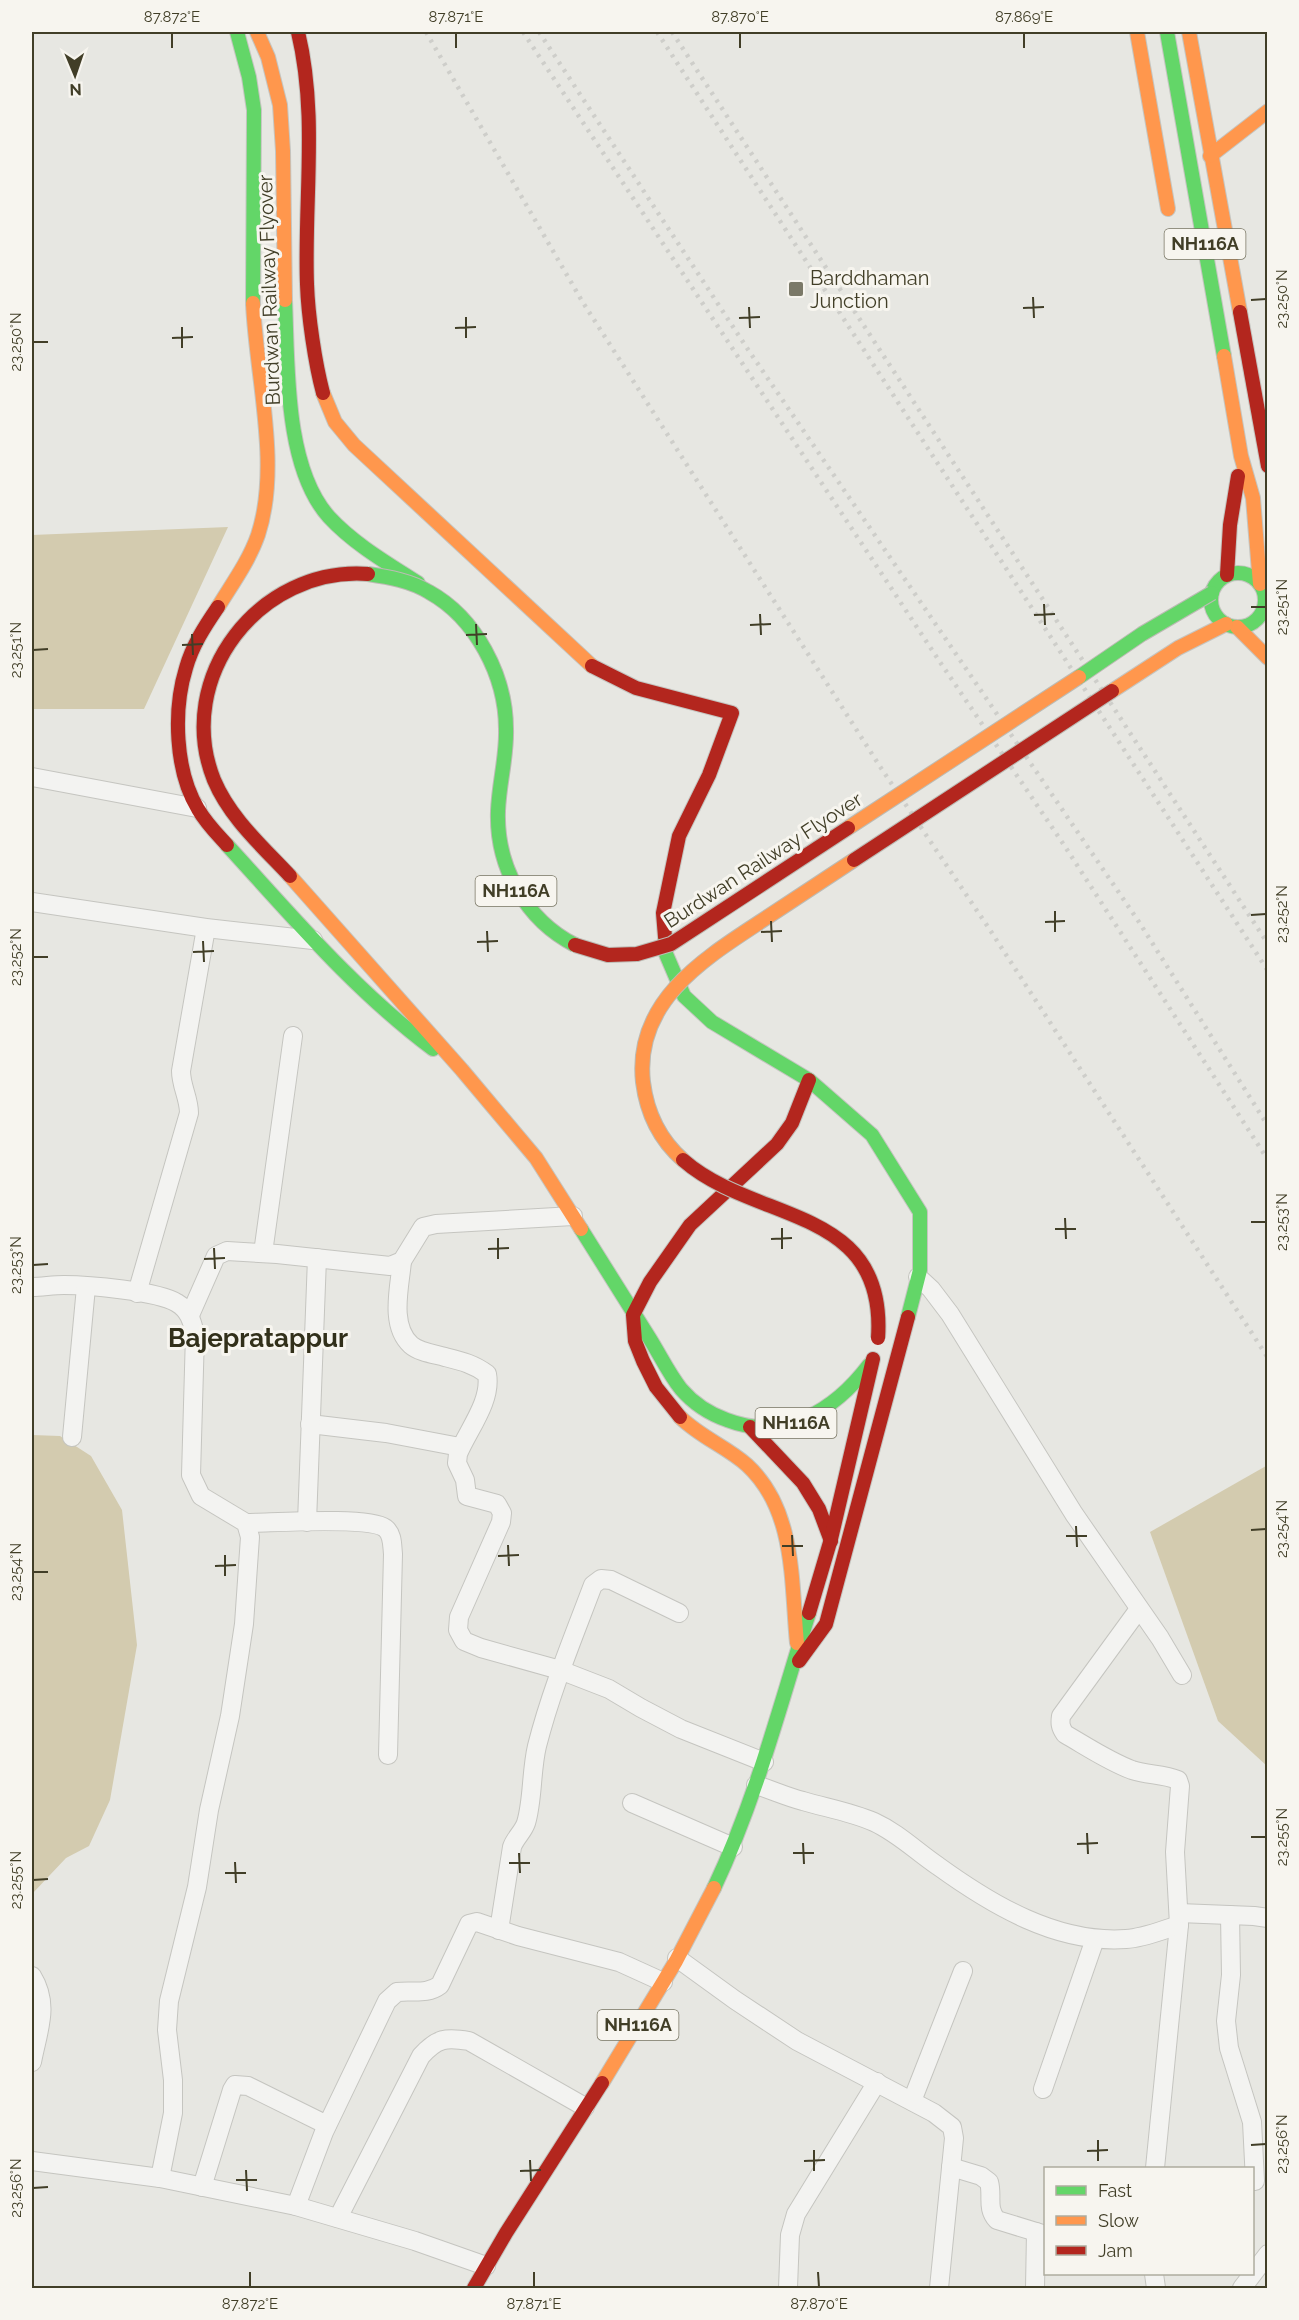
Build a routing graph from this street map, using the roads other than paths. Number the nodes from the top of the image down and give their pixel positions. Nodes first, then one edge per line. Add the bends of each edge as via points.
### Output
1 (237, 32) edge
2 (257, 32) edge
3 (298, 32) edge
4 (1137, 32) edge
5 (1167, 32) edge
6 (1189, 32) edge
7 (1268, 111) edge
8 (1210, 156) junction
9 (1168, 209) dead end
10 (1241, 456) junction
11 (1268, 466) edge
12 (1227, 575) junction
13 (431, 593) junction
14 (1212, 593) junction
15 (1264, 593) edge
16 (1232, 625) junction
17 (1268, 658) edge
18 (32, 777) edge
19 (197, 808) junction
20 (32, 902) edge
21 (206, 928) junction
22 (315, 940) junction
23 (293, 1036) dead end
24 (462, 1070) junction
25 (809, 1080) junction
26 (573, 1216) junction
27 (263, 1253) junction
28 (317, 1258) junction
29 (402, 1261) junction
30 (918, 1277) junction
31 (32, 1287) edge
32 (86, 1287) junction
33 (137, 1293) junction
34 (633, 1315) junction
35 (190, 1316) junction
36 (873, 1359) junction
37 (310, 1424) junction
38 (750, 1427) junction
39 (72, 1437) dead end
40 (460, 1448) junction
41 (307, 1522) junction
42 (246, 1523) junction
43 (831, 1541) junction
44 (1139, 1609) junction
45 (679, 1613) dead end
46 (798, 1651) junction
47 (795, 1667) junction
48 (560, 1670) junction
49 (1182, 1675) dead end
50 (388, 1755) dead end
51 (764, 1762) junction
52 (756, 1785) junction
53 (632, 1803) dead end
54 (733, 1847) junction
55 (1230, 1915) junction
56 (1268, 1918) edge
57 (1179, 1919) junction
58 (499, 1930) junction
59 (1095, 1939) junction
60 (677, 1958) junction
61 (963, 1971) dead end
62 (32, 1976) edge
63 (663, 1982) junction
64 (32, 2061) edge
65 (877, 2082) junction
66 (1043, 2089) dead end
67 (912, 2101) junction
68 (585, 2107) junction
69 (327, 2125) junction
70 (32, 2161) edge
71 (951, 2167) junction
72 (1155, 2167) edge
73 (160, 2178) junction
74 (1255, 2181) dead end
75 (202, 2187) junction
76 (296, 2206) junction
77 (338, 2218) junction
78 (1041, 2234) edge
79 (1268, 2254) edge
80 (486, 2266) junction
81 (1254, 2273) edge
82 (1252, 2275) edge
83 (474, 2289) edge
84 (788, 2289) edge
85 (939, 2289) edge
86 (1035, 2289) edge
87 (1242, 2289) edge

1 - 19 main road via 252,90 255,122 253,310 264,428 265,493 262,518 247,558 196,642 186,670 180,698 180,735 185,776
2 - 13 main road, Burdwan Railway Flyover, bridge via 282,107 287,353 292,422 308,484 328,515 362,545
3 - 25 main road via 306,61 309,101 307,286 326,404 354,445 587,664 636,688 732,713 709,775 679,836 663,913 666,954 684,996 712,1022
4 - 9 main road
5 - 10 main road, NH116A
6 - 8 main road
7 - 8 main road
8 - 11 main road
10 - 12 main road, NH116A
10 - 15 main road, NH116A via 1253,498
12 - 14 main road, Burdwan Railway Flyover / NH116A via 1217,582
12 - 15 main road via 1251,576
13 - 14 main road, Burdwan Railway Flyover / NH116A, bridge via 474,633 501,686 507,740 498,820 501,855 515,890 536,919 558,937 586,950 612,954 637,954 671,944 1142,634
13 - 24 main road, Burdwan Railway Flyover / NH116A, bridge via 400,579 363,573 334,575 277,596 250,616 230,639 213,676 204,711 205,746 213,778 225,802
14 - 16 main road via 1216,616
15 - 16 main road, NH116A via 1259,617 1249,625
16 - 17 main road
16 - 36 main road, NH116A, bridge via 1197,638 1157,661 716,951 669,994 653,1021 641,1075 647,1109 669,1149 719,1183 812,1223 857,1256 877,1300 880,1321
18 - 19 street
19 - 22 main road
20 - 21 street
21 - 22 street
21 - 33 street via 181,1071 189,1113
22 - 24 main road via 393,1019
23 - 27 street
24 - 26 main road, NH116A via 536,1158
25 - 30 main road via 872,1135 920,1212
25 - 34 main road via 792,1122 777,1144 690,1225 650,1282
26 - 29 street via 430,1225 423,1227
26 - 34 main road, NH116A
27 - 28 street
27 - 35 street via 227,1251 216,1256
28 - 29 street via 390,1266
28 - 37 street
29 - 40 street via 398,1312 400,1330 411,1345 476,1365 487,1374 485,1398
30 - 44 street via 950,1314 1074,1514
30 - 47 main road via 826,1624
31 - 32 street
32 - 33 street
32 - 39 street
33 - 35 street via 177,1303
34 - 38 main road, NH116A via 682,1390 717,1416
34 - 46 main road via 635,1341 643,1361 670,1406 692,1429 746,1464 765,1484 778,1508 787,1541
35 - 42 street via 195,1334 191,1475 201,1496
36 - 38 main road, NH116A via 852,1389 817,1415 779,1427
36 - 43 main road, NH116A
37 - 40 street via 386,1433
37 - 41 street
38 - 43 main road, NH116A via 789,1464 806,1487 819,1507
40 - 48 street via 457,1463 467,1496 497,1504 502,1513 459,1617 458,1630 464,1641 481,1648
41 - 42 street
41 - 50 street via 377,1524 387,1529 392,1539
42 - 73 street via 250,1537 244,1624 230,1716 197,1887 169,2001 172,2113
43 - 46 main road, NH116A
44 - 49 street
44 - 57 street via 1061,1716 1060,1728 1131,1770 1178,1780 1175,1852
45 - 48 street via 601,1579 593,1585
46 - 47 main road, NH116A
47 - 51 main road, NH116A
48 - 51 street via 609,1689 681,1728
48 - 58 street via 534,1757 526,1823 512,1847
51 - 52 main road, NH116A
52 - 54 main road, NH116A
52 - 59 street via 874,1822 998,1904 1033,1922
53 - 54 street
54 - 60 main road, NH116A
55 - 56 street
55 - 57 street
55 - 74 street via 1226,2021 1229,2048 1252,2122
57 - 59 street via 1128,1939
57 - 72 street
58 - 63 street via 619,1962
58 - 69 street via 477,1922 469,1924 440,1985 423,1992 397,1992 387,2001
59 - 66 street
60 - 63 main road, NH116A
60 - 65 street via 797,2041
61 - 67 street
62 - 64 street via 43,2008
63 - 68 main road, NH116A
65 - 67 street
65 - 84 street via 796,2214 790,2235
67 - 71 street via 952,2127
68 - 77 street via 469,2041 450,2038 432,2043
68 - 80 main road, NH116A
69 - 75 street via 248,2086 236,2085
69 - 76 street
70 - 73 street
71 - 78 street via 989,2182 991,2214 997,2220
71 - 85 street
73 - 75 street
75 - 76 street
76 - 77 street
77 - 80 street
78 - 86 street
79 - 81 street
80 - 83 main road, NH116A
82 - 87 street

